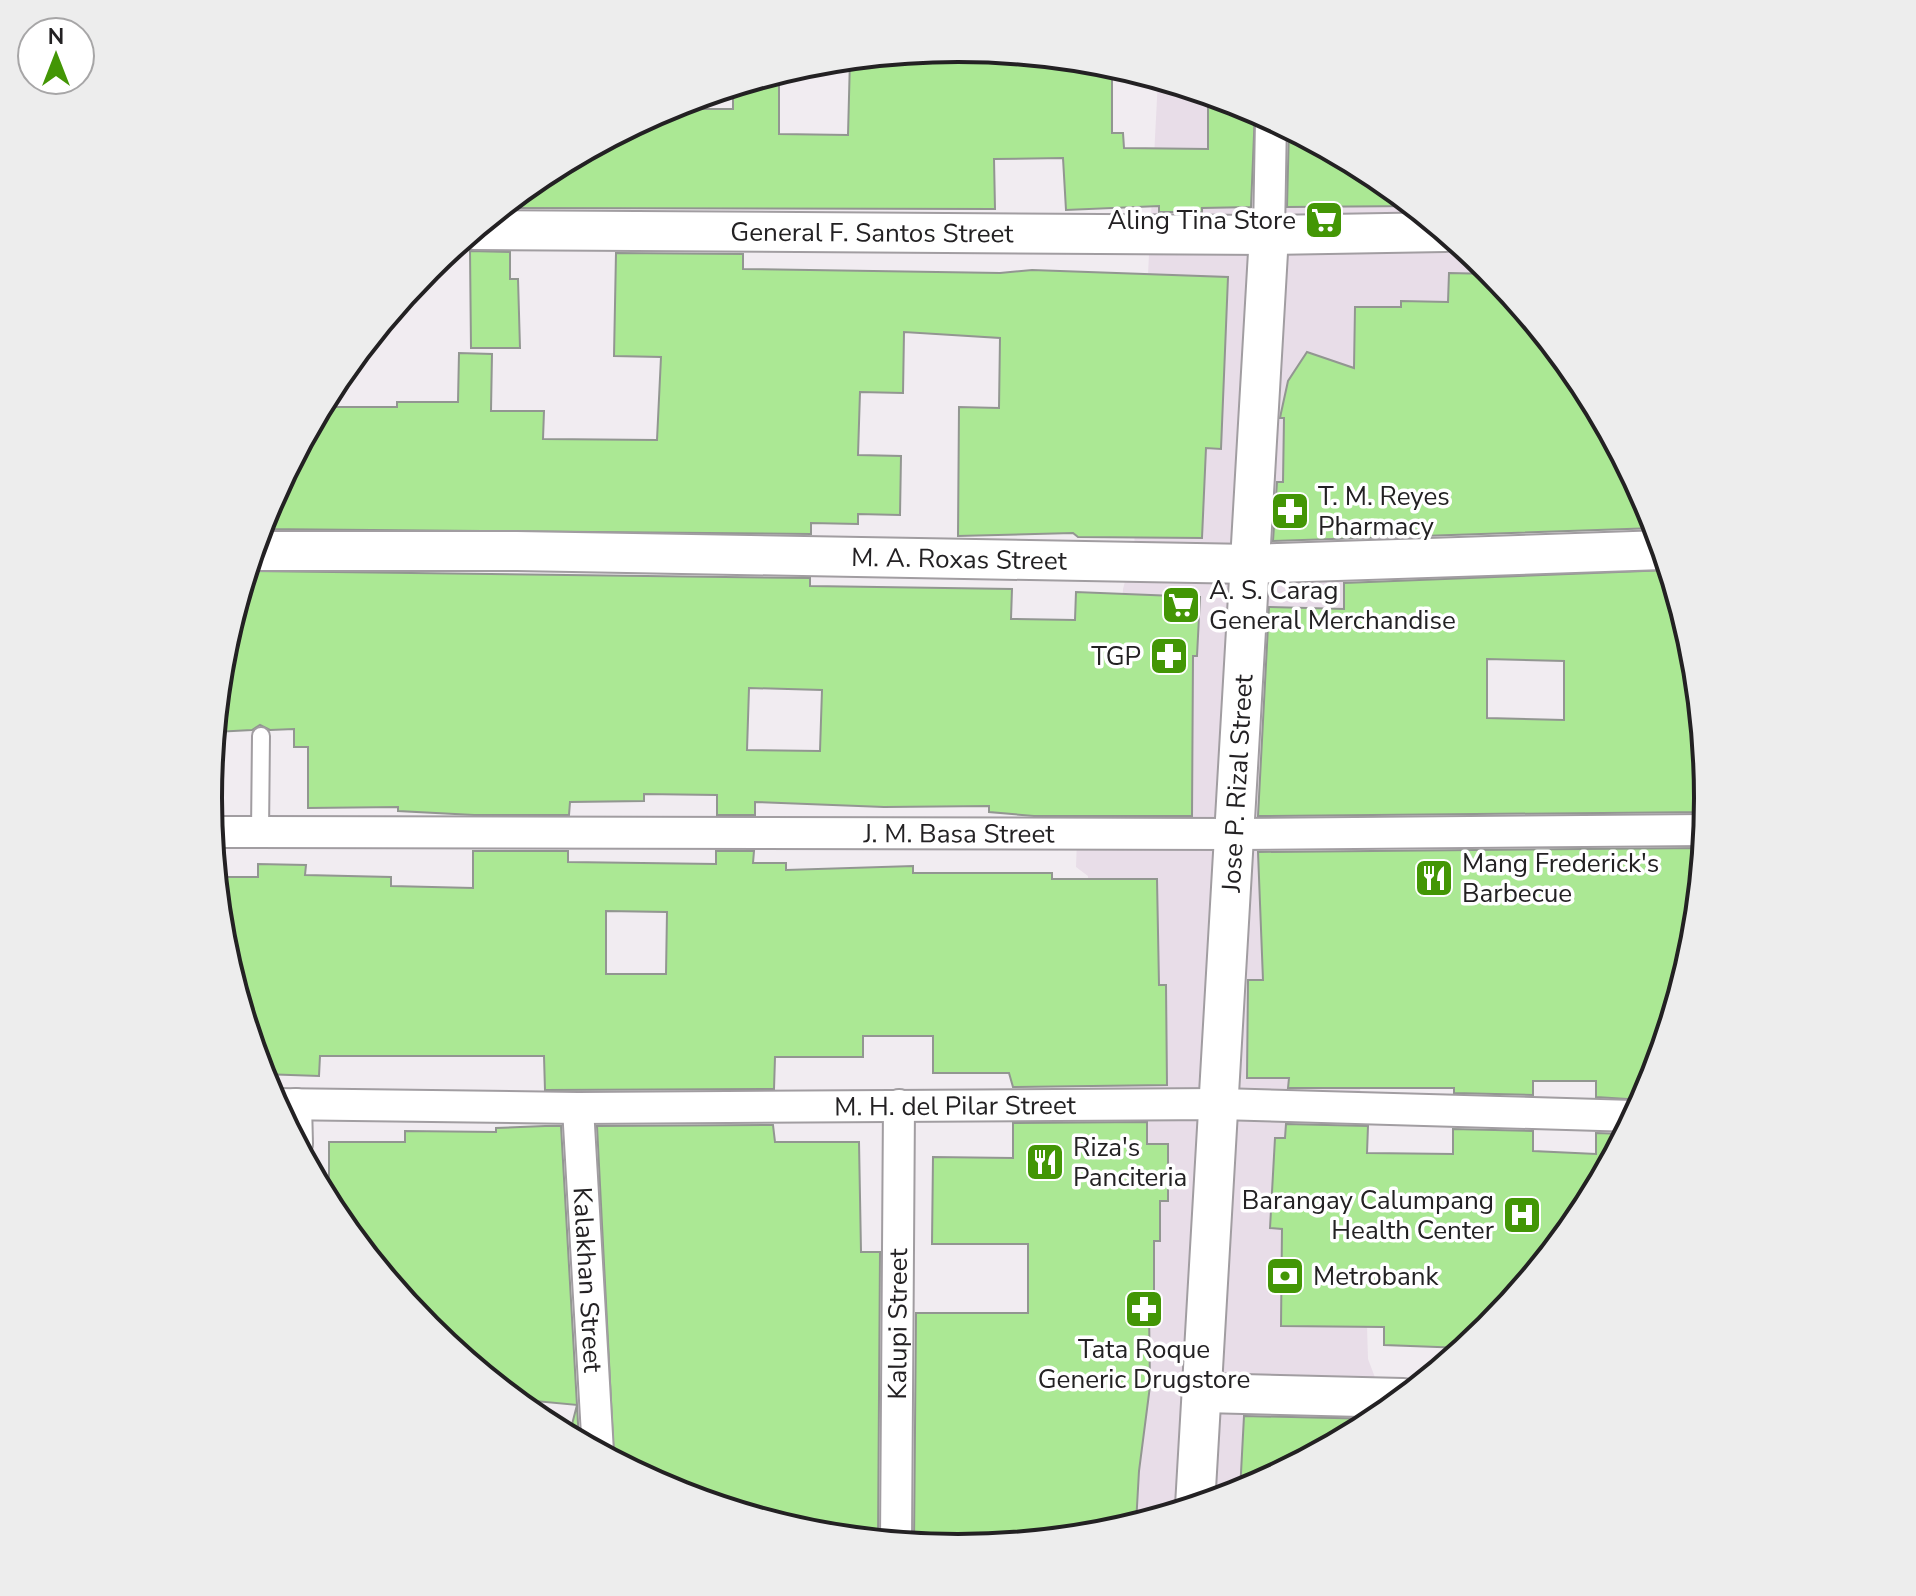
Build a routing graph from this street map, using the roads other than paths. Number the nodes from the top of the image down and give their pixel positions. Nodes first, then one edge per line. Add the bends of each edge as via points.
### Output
1 (1271, 132) edge
2 (491, 230) edge
3 (1428, 232) edge
4 (1269, 235) junction
5 (1651, 550) edge
6 (265, 551) edge
7 (1251, 564) junction
8 (261, 736) dead end
9 (1693, 830) edge
10 (223, 832) edge
11 (260, 832) junction
12 (1235, 834) junction
13 (289, 1104) edge
14 (1220, 1104) junction
15 (899, 1105) junction
16 (578, 1108) junction
17 (1622, 1116) edge
18 (1204, 1393) junction
19 (1384, 1398) edge
20 (597, 1439) edge
21 (1196, 1495) edge
22 (896, 1531) edge

1 - 4 street
2 - 4 street, General F. Santos Street
3 - 4 street
4 - 7 street, Jose P. Rizal Street
5 - 7 street, M. A. Roxas Street
6 - 7 street, M. A. Roxas Street
7 - 12 street, Jose P. Rizal Street
8 - 11 lane
9 - 12 street, J. M. Basa Street
10 - 11 street, J. M. Basa Street
11 - 12 street, J. M. Basa Street
12 - 14 street, Jose P. Rizal Street
13 - 16 street, M. H. del Pilar Street
14 - 15 street, M. H. del Pilar Street
14 - 17 street, M. H. del Pilar Street
14 - 18 street, Jose P. Rizal Street
15 - 16 street, M. H. del Pilar Street
15 - 22 street, Kalupi Street
16 - 20 street, Kalakhan Street
18 - 19 street
18 - 21 street, Jose P. Rizal Street

